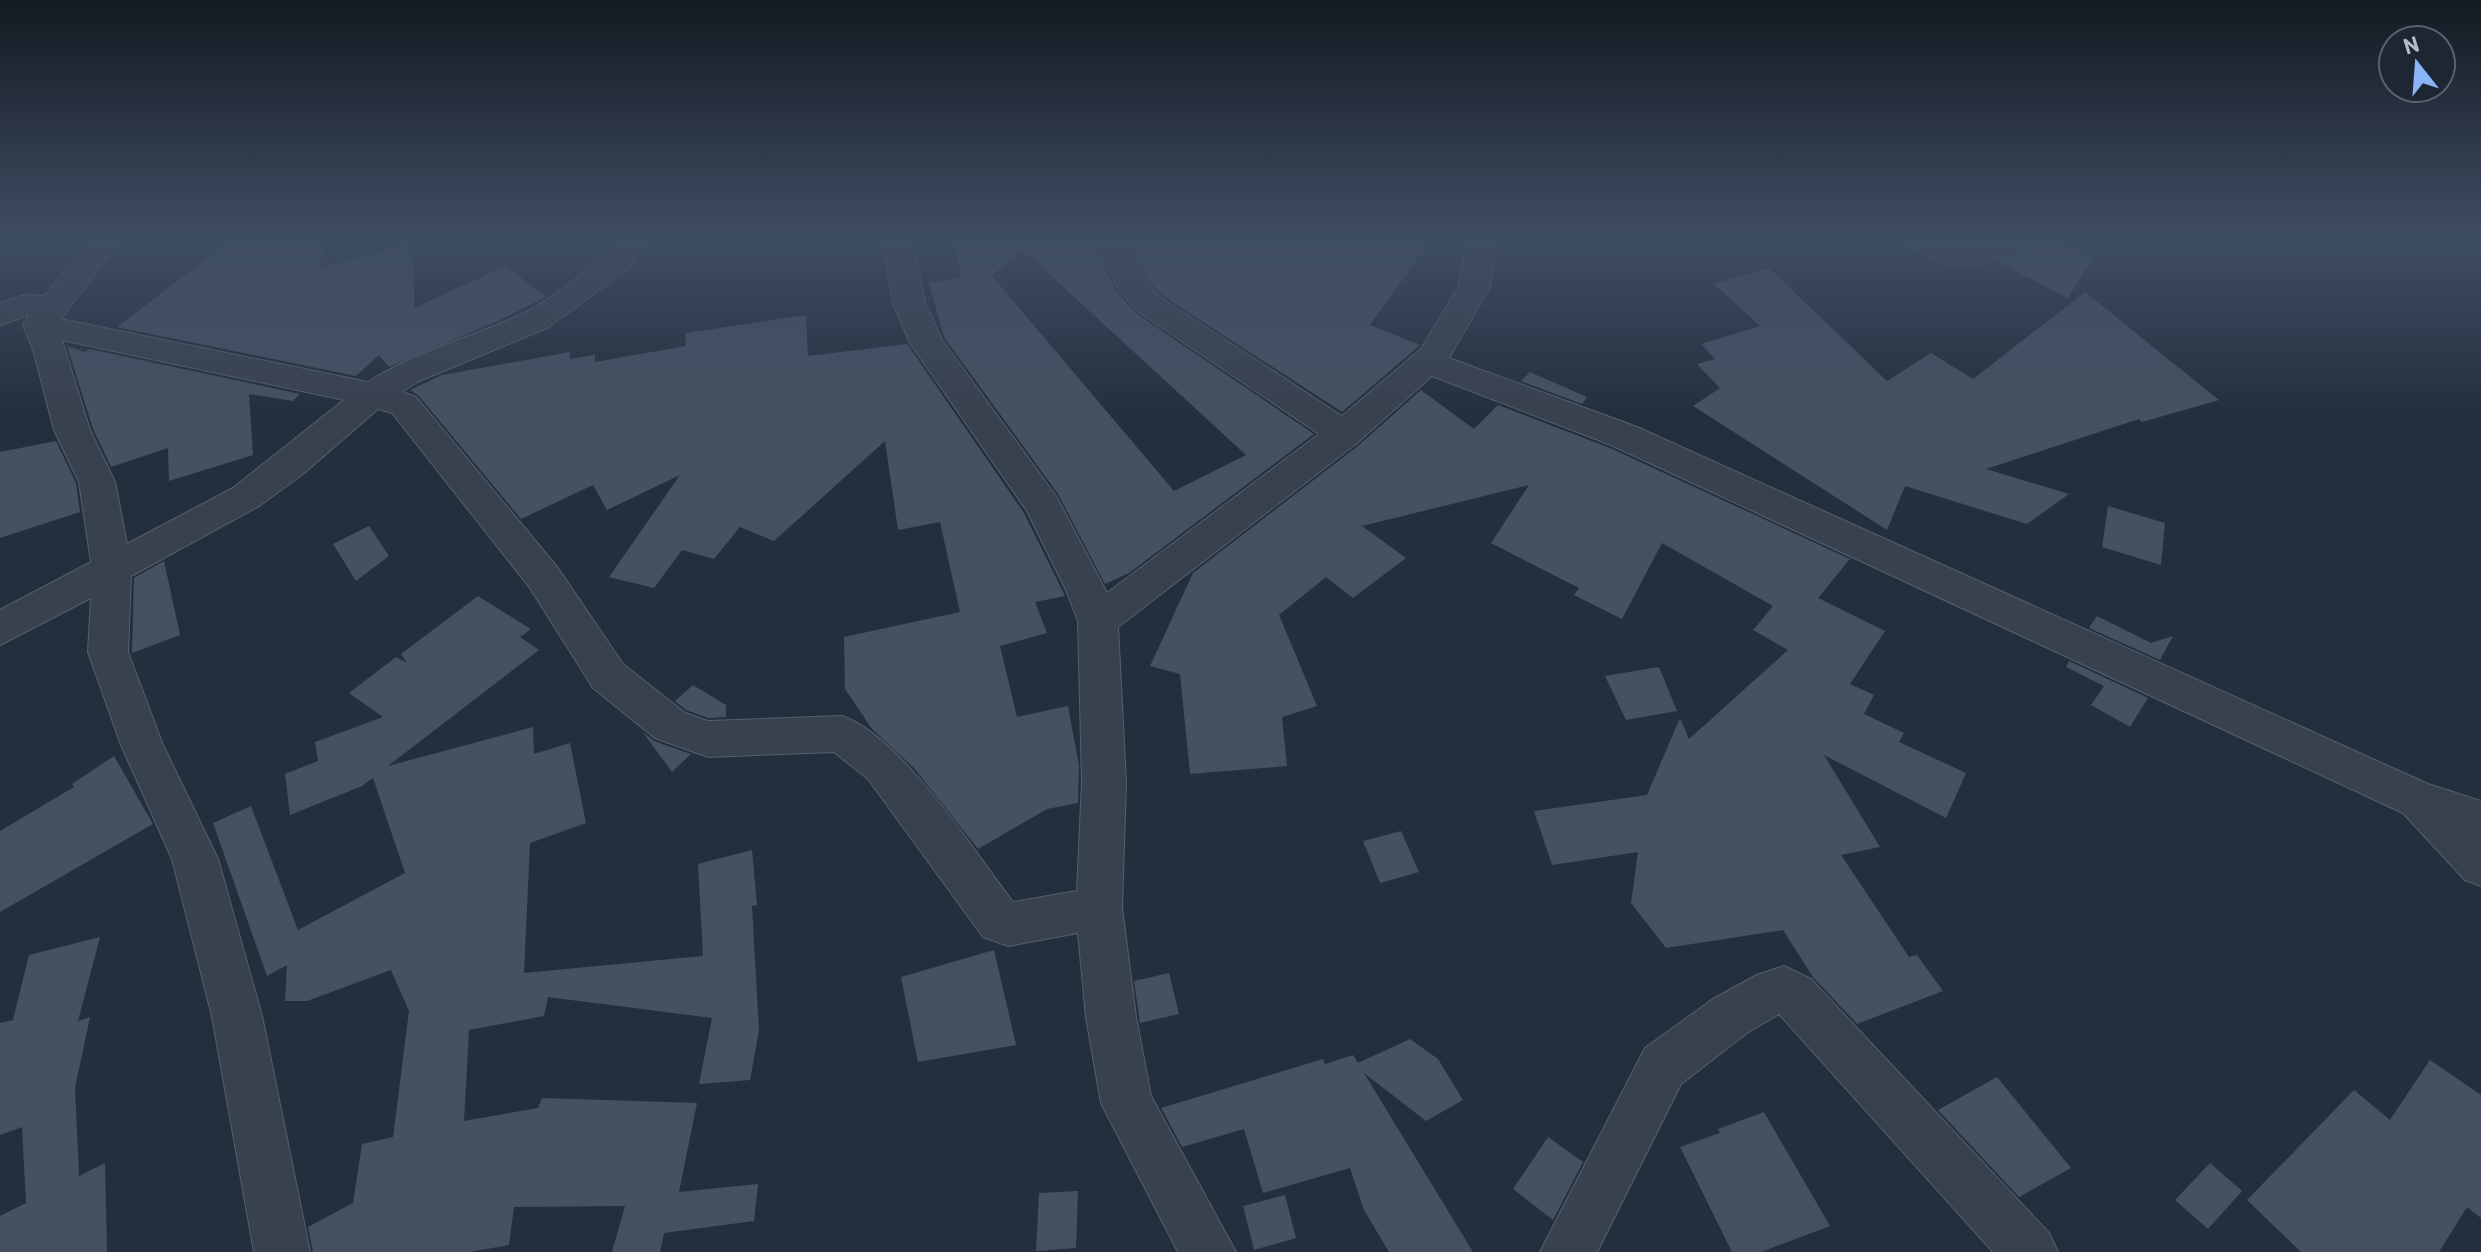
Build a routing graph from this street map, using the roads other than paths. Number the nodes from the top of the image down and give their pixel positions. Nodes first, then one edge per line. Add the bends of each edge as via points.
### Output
1 (50, 295) edge
2 (571, 295) edge
3 (908, 295) edge
4 (1140, 295) edge
5 (1469, 295) edge
6 (31, 315) edge
7 (1427, 362) junction
8 (373, 395) junction
9 (1344, 434) junction
10 (112, 570) junction
11 (1098, 621) junction
12 (0, 629) edge
13 (2417, 799) junction
14 (2481, 820) edge
15 (2481, 866) edge
16 (1099, 908) junction
17 (282, 1252) edge
18 (1208, 1252) edge
19 (1568, 1252) edge
20 (2030, 1252) edge

1 - 6 street
2 - 8 street via 535,321 405,374
3 - 11 street via 927,343 1043,505
4 - 9 street
5 - 7 street
6 - 8 street
6 - 10 street via 51,353 72,430 97,482
7 - 9 street
7 - 13 street via 1624,436
8 - 10 street via 246,497
8 - 16 street via 404,405 544,578 608,676 670,726 708,739 842,734 883,766 1000,922
9 - 11 street
10 - 12 street
10 - 17 street via 108,652 142,745 195,859 237,1016
11 - 16 street via 1104,782
13 - 14 street
13 - 15 street
16 - 18 street via 1127,1103
19 - 20 street via 1663,1066 1730,1016 1784,989

